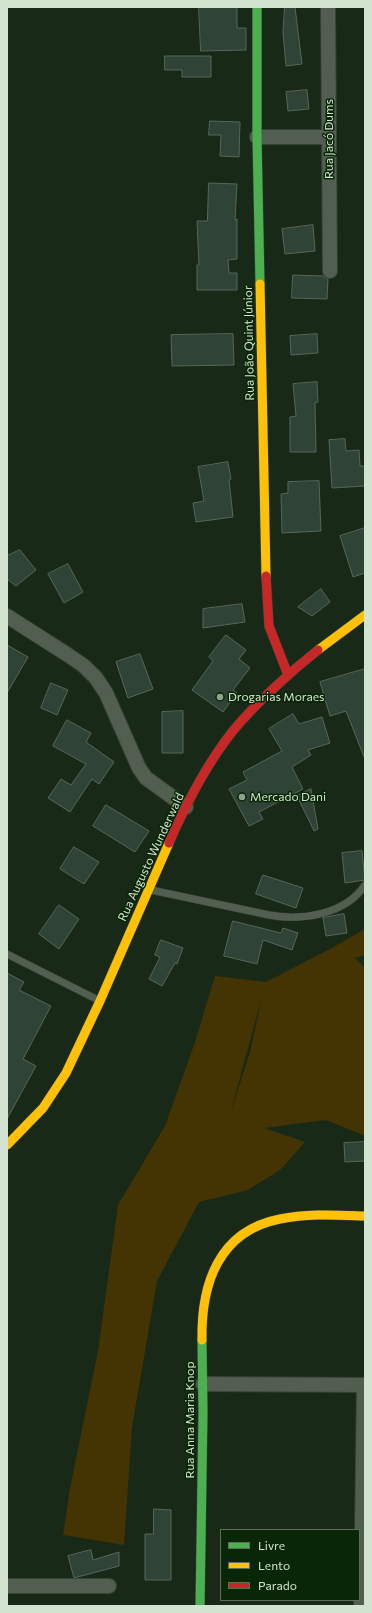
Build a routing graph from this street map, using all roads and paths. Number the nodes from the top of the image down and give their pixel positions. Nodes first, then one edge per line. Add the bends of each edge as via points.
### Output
1 (257, 7) edge
2 (328, 7) edge
3 (257, 137) junction
4 (329, 137) junction
5 (330, 271) dead end
6 (365, 614) edge
7 (7, 616) edge
8 (288, 675) junction
9 (186, 807) junction
10 (365, 886) edge
11 (149, 889) junction
12 (7, 954) edge
13 (100, 1001) junction
14 (7, 1145) edge
15 (365, 1216) edge
16 (203, 1384) junction
17 (365, 1385) edge
18 (7, 1586) edge
19 (109, 1586) dead end
20 (200, 1606) edge
21 (361, 1606) edge

1 - 3 street, Rua João Quint Júnior
2 - 4 street, Rua Jacó Dums
3 - 4 street
3 - 8 street, Rua João Quint Júnior via 266,591 269,626
4 - 5 street, Rua Jacó Dums
6 - 8 street, Rua Augusto Wunderwald via 320,647
7 - 9 street via 84,666 96,678 106,693 139,768 146,778
8 - 9 street, Rua Augusto Wunderwald via 228,738
9 - 11 street, Rua Augusto Wunderwald
10 - 11 lane via 349,901 339,906 317,915 299,917 269,915
11 - 13 street, Rua Augusto Wunderwald
12 - 13 lane
13 - 14 street, Rua Augusto Wunderwald via 78,1050 55,1090 31,1122
15 - 16 street, Rua Anna Maria Knop via 285,1216 249,1231 233,1242 216,1264 205,1296 202,1328
16 - 17 street
16 - 20 street, Rua Anna Maria Knop
17 - 21 street
18 - 19 street

